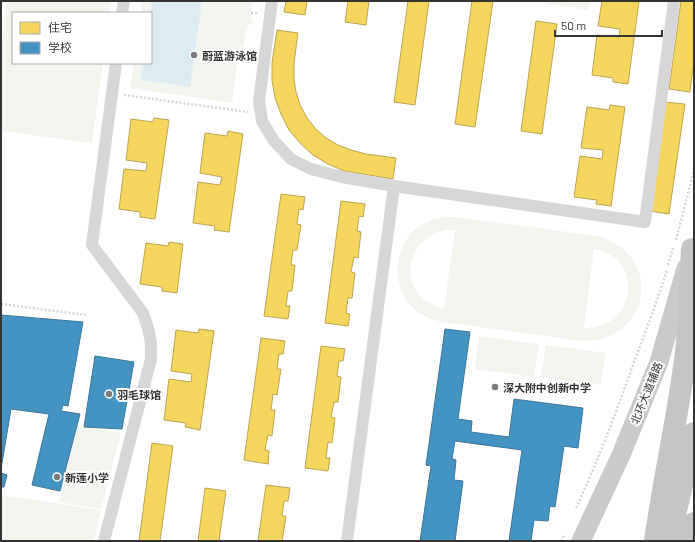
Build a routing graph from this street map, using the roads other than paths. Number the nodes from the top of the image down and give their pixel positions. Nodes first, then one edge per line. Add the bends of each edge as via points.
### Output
1 (124, 1) edge
2 (272, 1) edge
3 (674, 1) edge
4 (122, 12) edge
5 (116, 64) edge
6 (394, 186) junction
7 (693, 244) edge
8 (694, 432) edge
9 (694, 523) edge
10 (574, 535) edge
11 (104, 541) edge
12 (347, 541) edge
13 (655, 541) edge
14 (669, 541) edge
15 (688, 541) edge

1 - 4 street
2 - 6 street via 259,101 262,121 274,141 291,158 311,169
3 - 6 street via 645,222
5 - 11 street via 92,245 142,313 152,343 151,359
6 - 12 street
7 - 10 main road, 北环大道辅路 via 659,362 620,455
7 - 13 highway via 684,365
8 - 14 highway
9 - 15 highway

